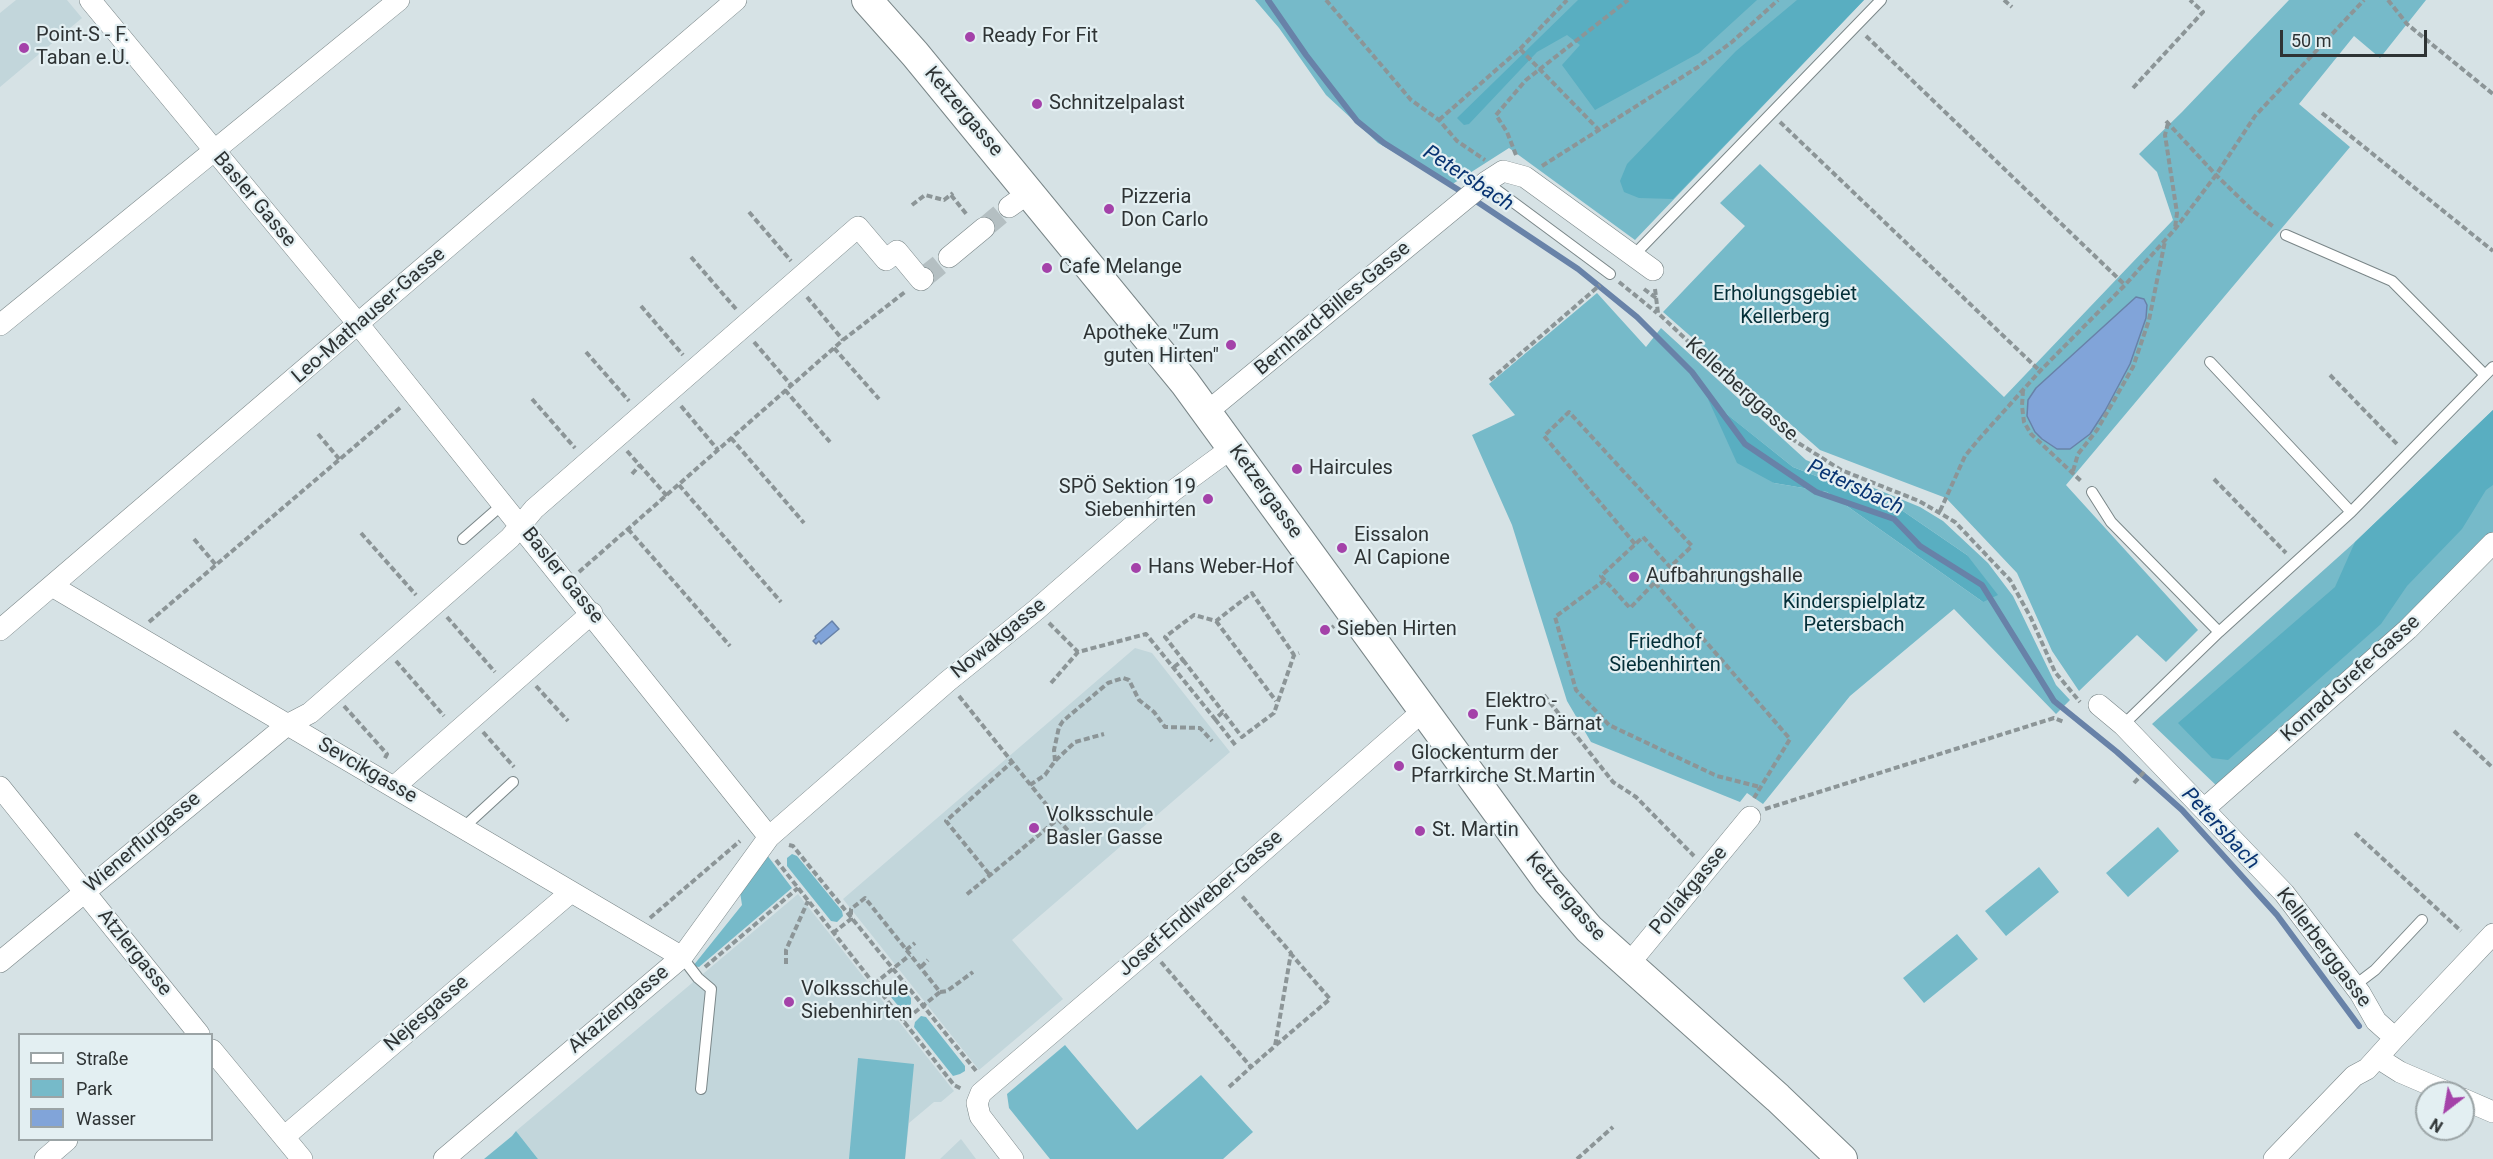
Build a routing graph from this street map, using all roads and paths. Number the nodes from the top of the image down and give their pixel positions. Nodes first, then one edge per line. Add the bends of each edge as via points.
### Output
1 (90, 0) edge
2 (399, 0) edge
3 (736, 0) edge
4 (867, 0) edge
5 (1326, 0) edge
6 (1567, 0) edge
7 (1628, 0) edge
8 (1778, 0) edge
9 (1881, 0) edge
10 (2004, 0) edge
11 (2190, 0) edge
12 (2364, 0) edge
13 (2388, 0) edge
14 (2012, 7) dead end
15 (1856, 27) junction
16 (1520, 49) junction
17 (1541, 69) junction
18 (2133, 88) dead end
19 (2493, 94) edge
20 (1770, 113) junction
21 (2322, 113) dead end
22 (1439, 120) junction
23 (1599, 130) junction
24 (212, 150) junction
25 (2216, 175) junction
26 (1494, 177) junction
27 (1525, 177) junction
28 (912, 205) dead end
29 (749, 212) dead end
30 (982, 229) joint
31 (2175, 229) junction
32 (2286, 235) joint
33 (2165, 240) junction
34 (2493, 251) edge
35 (1633, 256) junction
36 (691, 257) dead end
37 (949, 257) tunnel mouth
38 (1653, 270) joint
39 (1610, 274) joint
40 (799, 279) junction
41 (922, 279) joint
42 (2125, 285) junction
43 (1594, 291) dead end
44 (641, 306) dead end
45 (1658, 313) junction
46 (0, 325) edge
47 (359, 325) junction
48 (745, 326) junction
49 (843, 340) junction
50 (833, 348) junction
51 (586, 352) dead end
52 (2210, 362) dead end
53 (695, 369) junction
54 (2040, 371) junction
55 (2489, 371) edge
56 (2330, 375) dead end
57 (1490, 381) dead end
58 (791, 385) junction
59 (785, 390) junction
60 (2023, 390) junction
61 (668, 392) junction
62 (415, 395) junction
63 (532, 399) dead end
64 (879, 399) dead end
65 (1207, 412) junction
66 (642, 415) junction
67 (318, 434) dead end
68 (616, 438) junction
69 (731, 438) junction
70 (830, 442) dead end
71 (1233, 447) junction
72 (718, 450) junction
73 (2408, 455) junction
74 (340, 460) junction
75 (587, 463) junction
76 (640, 465) junction
77 (2073, 471) junction
78 (632, 474) dead end
79 (2214, 478) dead end
80 (679, 485) junction
81 (2092, 492) joint
82 (667, 496) junction
83 (503, 504) junction
84 (1940, 511) junction
85 (2351, 512) junction
86 (804, 523) dead end
87 (521, 525) junction
88 (628, 529) junction
89 (361, 533) dead end
90 (463, 539) dead end
91 (194, 540) dead end
92 (2493, 543) edge
93 (1635, 544) junction
94 (2295, 562) junction
95 (216, 565) junction
96 (1670, 567) junction
97 (1605, 580) junction
98 (567, 582) junction
99 (1655, 583) junction
100 (52, 586) junction
101 (781, 602) dead end
102 (432, 606) junction
103 (1036, 610) junction
104 (592, 613) junction
105 (1216, 621) junction
106 (0, 630) edge
107 (2218, 632) junction
108 (134, 634) junction
109 (730, 646) dead end
110 (384, 648) junction
111 (1078, 652) junction
112 (1299, 653) dead end
113 (1294, 655) junction
114 (1183, 660) junction
115 (1174, 667) junction
116 (524, 672) junction
117 (948, 681) junction
118 (1051, 683) dead end
119 (507, 686) junction
120 (333, 693) junction
121 (1544, 695) dead end
122 (1276, 702) junction
123 (2091, 705) joint
124 (1424, 710) junction
125 (1223, 712) junction
126 (1215, 718) junction
127 (568, 721) dead end
128 (2064, 722) dead end
129 (287, 724) junction
130 (464, 724) junction
131 (2123, 725) junction
132 (2454, 731) dead end
133 (1104, 734) dead end
134 (1212, 741) dead end
135 (1236, 746) dead end
136 (1055, 761) junction
137 (1012, 762) junction
138 (2493, 768) edge
139 (386, 782) junction
140 (513, 782) joint
141 (1030, 784) junction
142 (0, 787) edge
143 (1760, 787) junction
144 (2204, 809) junction
145 (1750, 817) junction
146 (1058, 819) junction
147 (463, 828) junction
148 (764, 831) junction
149 (1070, 833) dead end
150 (2355, 833) dead end
151 (989, 874) junction
152 (1700, 878) junction
153 (1230, 881) junction
154 (798, 888) junction
155 (85, 892) junction
156 (571, 892) junction
157 (966, 895) dead end
158 (808, 901) junction
159 (851, 919) junction
160 (2422, 920) dead end
161 (637, 930) junction
162 (2462, 931) dead end
163 (833, 933) junction
164 (2493, 934) edge
165 (915, 943) dead end
166 (906, 950) junction
167 (1150, 950) junction
168 (1291, 953) junction
169 (910, 955) junction
170 (682, 957) junction
171 (928, 960) dead end
172 (0, 962) edge
173 (786, 964) dead end
174 (1628, 965) junction
175 (921, 967) junction
176 (893, 969) junction
177 (973, 972) dead end
178 (695, 975) junction
179 (874, 984) junction
180 (2354, 986) junction
181 (940, 992) junction
182 (923, 1006) junction
183 (904, 1021) junction
184 (195, 1033) edge
185 (2395, 1038) junction
186 (1275, 1046) junction
187 (213, 1051) edge
188 (2378, 1058) junction
189 (1251, 1067) junction
190 (2421, 1081) edge
191 (1229, 1087) dead end
192 (701, 1089) dead end
193 (983, 1092) junction
194 (2475, 1104) edge
195 (2493, 1112) edge
196 (1613, 1127) dead end
197 (284, 1137) junction
198 (67, 1141) edge
199 (45, 1159) edge
200 (302, 1159) edge
201 (444, 1159) edge
202 (1014, 1159) edge
203 (1577, 1159) edge
204 (1842, 1159) edge
205 (2274, 1159) edge

1 - 24 street, Basler Gasse
2 - 24 street
3 - 47 street, Leo-Mathauser-Gasse
4 - 65 main road, Ketzergasse via 915,54 1020,200 1134,318
5 - 22 path via 1411,100
6 - 16 path
7 - 17 path
8 - 23 path via 1698,67
9 - 15 lane
10 - 14 path
11 - 18 path via 2203,12
12 - 25 path via 2254,116
13 - 19 path via 2407,24
15 - 20 lane
15 - 42 path
16 - 17 path
16 - 22 path
17 - 23 path
17 - 27 path via 1526,80 1496,115 1508,132
20 - 35 lane
20 - 54 path
21 - 34 path
22 - 26 path
23 - 27 path
24 - 46 street
24 - 47 street, Basler Gasse
25 - 31 path
25 - 31 path via 2167,122 2165,135 2177,213
25 - 32 path via 2252,210
26 - 27 street
26 - 39 lane
26 - 65 street, Bernhard-Billes-Gasse
27 - 35 street
28 - 30 path via 925,195 944,200 952,194
29 - 40 path
30 - 37 street
31 - 33 path
32 - 55 lane via 2392,281
33 - 42 path
33 - 77 path via 2149,320 2133,367 2097,430 2078,454
35 - 38 street
36 - 48 path
38 - 45 path
39 - 45 path, Kellerberggasse
40 - 41 street, Wienerflurgasse via 858,227 886,260 897,251
40 - 48 street, Wienerflurgasse
40 - 49 path
41 - 49 path
42 - 54 path
43 - 57 path
44 - 53 path
45 - 84 path, Kellerberggasse via 1792,439 1841,470
47 - 62 street, Basler Gasse
47 - 100 street, Leo-Mathauser-Gasse
48 - 53 street, Wienerflurgasse
48 - 58 path
49 - 50 path
50 - 58 path
50 - 64 path
51 - 66 path
52 - 85 lane
53 - 61 street, Wienerflurgasse
54 - 60 path
55 - 73 lane
56 - 73 path
58 - 59 path
59 - 69 path
59 - 70 path
60 - 77 path via 2024,422 2031,434
60 - 84 path via 1965,456
61 - 66 street, Wienerflurgasse
61 - 72 path
62 - 74 path
62 - 83 street, Basler Gasse
63 - 75 path
65 - 71 main road, Ketzergasse
66 - 68 street, Wienerflurgasse
67 - 74 path
68 - 75 street, Wienerflurgasse
68 - 76 path
69 - 72 path
69 - 86 path
71 - 103 street, Nowakgasse via 1173,491
71 - 124 main road, Ketzergasse
72 - 80 path
73 - 85 lane
74 - 95 path
75 - 87 street, Wienerflurgasse
76 - 78 path
76 - 82 path
77 - 81 path
79 - 94 path
80 - 82 path
80 - 101 path
81 - 107 lane via 2111,522
82 - 88 path
83 - 87 street, Basler Gasse
83 - 90 lane
84 - 123 path, Kellerberggasse via 2010,580 2055,672
85 - 94 lane
87 - 98 street, Basler Gasse
87 - 102 street, Wienerflurgasse
88 - 98 path
88 - 109 path
89 - 102 path
91 - 95 path
92 - 144 street, Konrad-Grefe-Gasse via 2408,629
93 - 96 path via 1643,537
93 - 96 path via 1544,436 1569,412 1692,546
93 - 97 path via 1601,576
94 - 107 lane
95 - 108 path
96 - 99 path
97 - 99 path via 1630,608
97 - 143 path via 1555,617 1576,690 1609,725 1716,776
98 - 104 street, Basler Gasse
99 - 143 path via 1790,739
100 - 106 street, Leo-Mathauser-Gasse
100 - 108 street, Sevcikgasse
102 - 110 street, Wienerflurgasse
102 - 119 path
103 - 111 path
103 - 117 street, Nowakgasse
104 - 116 street
104 - 148 street, Basler Gasse
105 - 113 path via 1252,593
105 - 114 path via 1194,615 1165,637
105 - 122 path
107 - 131 lane
108 - 129 street, Sevcikgasse
110 - 120 street, Wienerflurgasse
110 - 130 path
111 - 115 path via 1146,634
111 - 118 path
112 - 113 path
113 - 122 path
114 - 115 path
114 - 125 path
115 - 126 path
116 - 119 street
116 - 127 path
117 - 137 path
117 - 148 street, Nowakgasse
119 - 130 street
120 - 129 street, Wienerflurgasse via 310,713
120 - 139 path via 387,754
121 - 152 path via 1613,782 1636,797 1694,857
122 - 125 path via 1274,713 1242,737
123 - 131 street, Kellerberggasse
124 - 153 street, Josef-Endlweber-Gasse
124 - 174 main road, Ketzergasse via 1548,881 1589,929
125 - 126 path
126 - 135 path
128 - 145 path via 2054,718 1782,803
129 - 139 street, Sevcikgasse
129 - 155 street, Wienerflurgasse
130 - 139 street
130 - 140 path via 514,767 505,775
131 - 144 street, Kellerberggasse
132 - 138 path
133 - 136 path via 1075,742
134 - 136 path via 1200,728 1165,727 1139,700 1129,680 1123,678 1108,683 1063,722 1054,750
136 - 141 path via 1045,775
137 - 141 path
137 - 151 path via 946,821
139 - 147 street, Sevcikgasse
140 - 147 lane
141 - 146 path
142 - 155 street, Atzlergasse
143 - 145 path via 1753,798
144 - 180 street, Kellerberggasse via 2284,893
145 - 152 street, Pollakgasse
146 - 149 path
146 - 151 path
147 - 156 street, Sevcikgasse
148 - 154 path via 772,855
148 - 159 path via 793,846
148 - 161 path
148 - 170 street, Akaziengasse
150 - 162 path
151 - 157 path
152 - 174 street, Pollakgasse
153 - 167 street, Josef-Endlweber-Gasse
153 - 168 path
154 - 158 path
154 - 178 path
155 - 172 street, Wienerflurgasse
155 - 184 street, Atzlergasse
156 - 161 street, Sevcikgasse
156 - 197 street, Nejesgasse
158 - 163 path
158 - 173 path via 786,950
159 - 163 path
159 - 166 path via 851,909 865,898
159 - 176 path
160 - 180 lane via 2375,970
161 - 170 street, Sevcikgasse
163 - 179 path
164 - 185 street
165 - 166 path
166 - 169 path
167 - 189 path
167 - 193 street, Josef-Endlweber-Gasse
168 - 186 path
168 - 186 path via 1330,999
169 - 175 path
169 - 176 path
170 - 178 lane
170 - 201 street, Akaziengasse
171 - 175 path
174 - 204 main road, Ketzergasse
175 - 181 path
176 - 179 path
176 - 182 path
177 - 181 path
178 - 192 lane via 711,989
179 - 183 path
180 - 185 street, Kellerberggasse via 2376,1021
181 - 182 path
182 - 183 path
182 - 193 path
183 - 193 path via 954,1085
185 - 188 street
186 - 189 path
187 - 197 street
188 - 190 street
188 - 205 street via 2354,1076
189 - 191 path
193 - 202 street via 977,1103 980,1116
194 - 195 street
196 - 203 path
197 - 200 street
198 - 199 street

